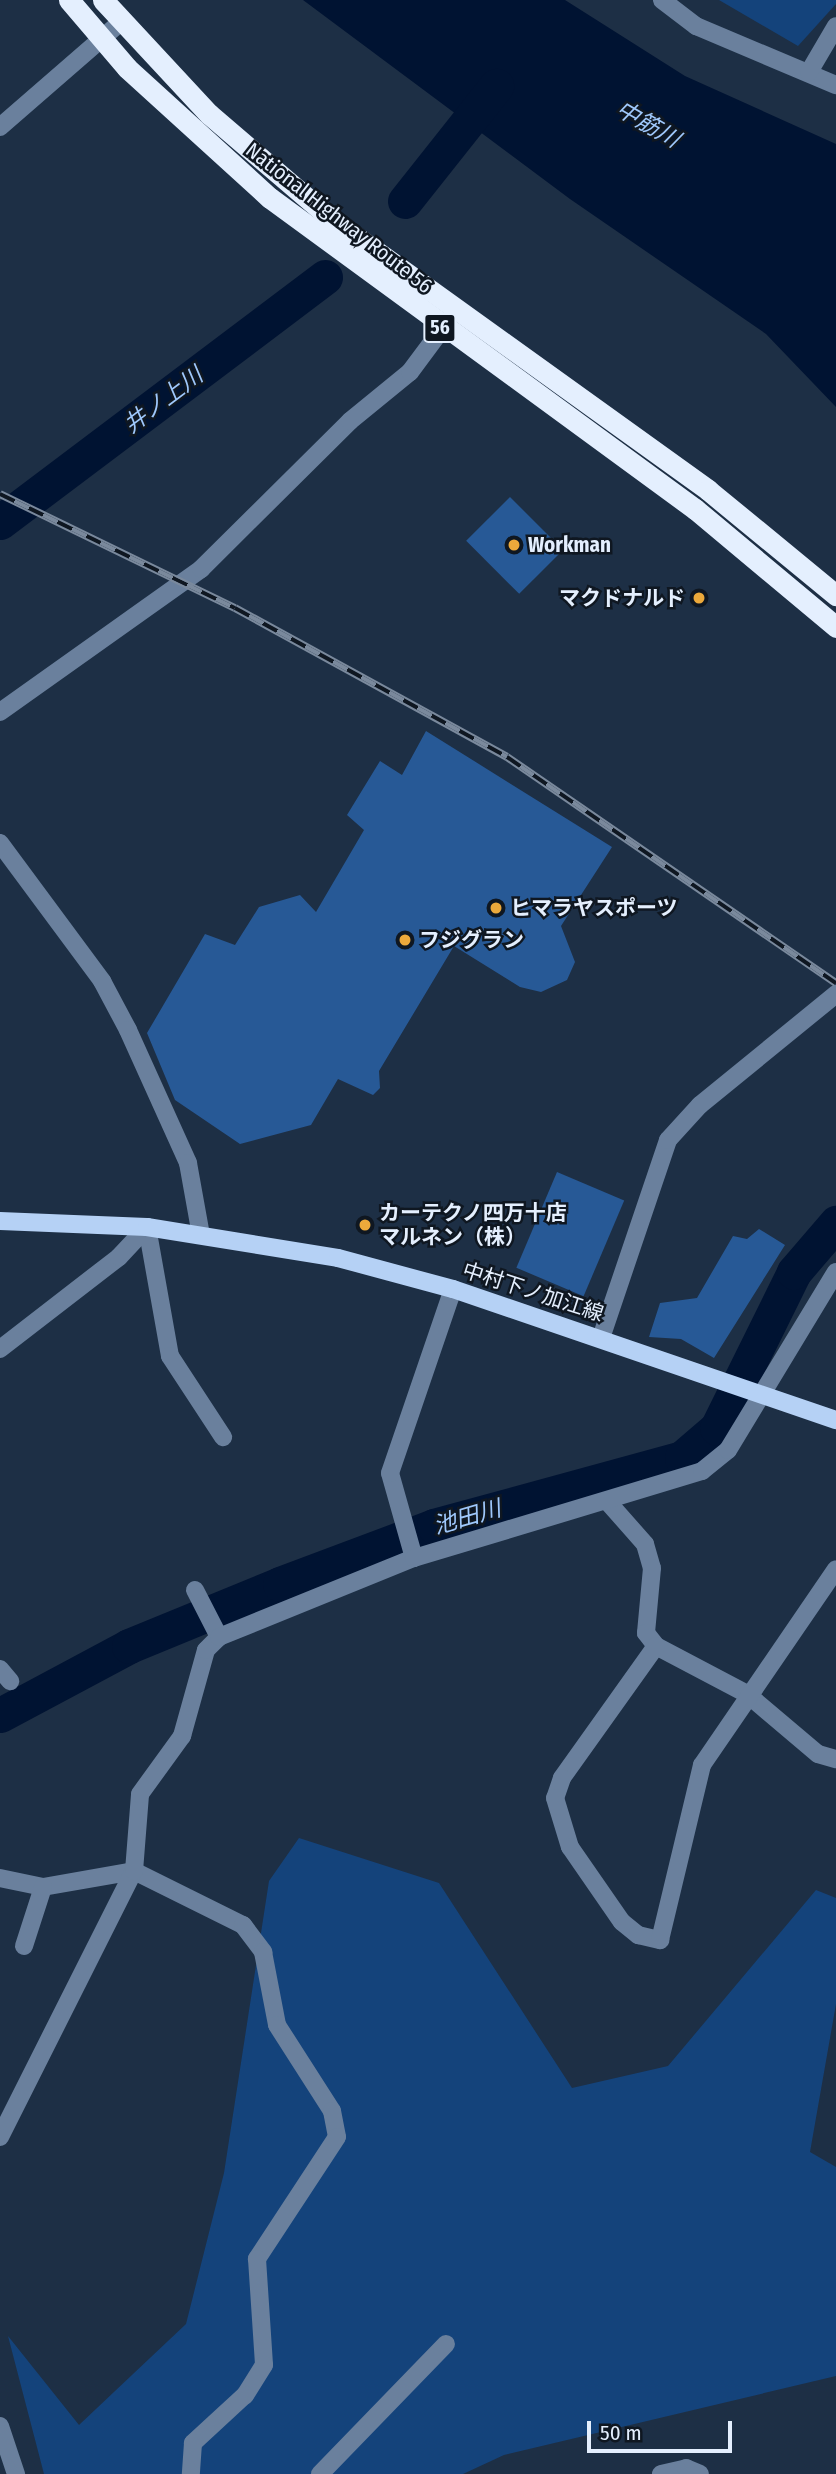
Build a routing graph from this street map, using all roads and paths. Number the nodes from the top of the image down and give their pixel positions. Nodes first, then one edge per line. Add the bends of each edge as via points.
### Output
1 (69, 0) edge
2 (103, 0) edge
3 (662, 0) edge
4 (121, 22) junction
5 (836, 26) edge
6 (101, 40) junction
7 (809, 72) junction
8 (836, 85) edge
9 (0, 127) edge
10 (442, 329) junction
11 (836, 594) edge
12 (836, 627) edge
13 (0, 712) edge
14 (0, 842) edge
15 (836, 994) edge
16 (0, 1221) edge
17 (147, 1227) junction
18 (201, 1235) junction
19 (836, 1272) edge
20 (453, 1289) junction
21 (601, 1338) junction
22 (0, 1349) edge
23 (762, 1394) junction
24 (836, 1420) edge
25 (223, 1437) dead end
26 (607, 1501) junction
27 (414, 1558) junction
28 (836, 1569) edge
29 (195, 1590) dead end
30 (219, 1637) junction
31 (656, 1646) junction
32 (747, 1694) junction
33 (836, 1759) edge
34 (134, 1871) junction
35 (2, 1884) edge
36 (43, 1887) junction
37 (24, 1946) dead end
38 (0, 2137) edge
39 (446, 2344) dead end
40 (0, 2426) edge
41 (16, 2474) edge
42 (191, 2474) edge
43 (320, 2474) edge
44 (661, 2474) edge
45 (700, 2474) edge

1 - 6 highway, National Highway Route 56 / 56
2 - 4 highway, National Highway Route 56 / 56
3 - 7 street via 696,26
4 - 6 street
4 - 11 highway, National Highway Route 56 / 56 via 209,114 343,228 708,489
5 - 7 street
6 - 9 street
6 - 10 highway, National Highway Route 56 / 56 via 270,198
7 - 8 street
10 - 12 highway, National Highway Route 56 / 56 via 695,509
10 - 13 street via 410,372 350,421 201,569
14 - 18 street via 102,981 121,1018 188,1163
15 - 21 street via 700,1105 668,1140
16 - 17 main road, 中村下ノ加江線
17 - 18 main road, 中村下ノ加江線
17 - 22 street via 119,1257
17 - 25 street via 170,1356
18 - 20 main road, 中村下ノ加江線 via 338,1258
19 - 23 street
20 - 21 main road, 中村下ノ加江線
20 - 27 street via 390,1473
21 - 23 main road, 中村下ノ加江線
23 - 24 main road, 中村下ノ加江線
23 - 26 street via 728,1450 702,1471
26 - 27 street
26 - 31 street via 645,1544 652,1568 646,1633
27 - 30 street
28 - 32 street
29 - 30 street
30 - 34 street via 206,1650 182,1736 140,1794
31 - 32 street
31 - 32 street via 562,1778 555,1798 569,1847 638,1935 660,1940 702,1765
32 - 33 street via 818,1754
34 - 36 street
34 - 38 street
34 - 42 street via 167,1883 253,1935 263,1952 277,2025 324,2096 337,2137 257,2259 264,2365 245,2395 192,2443
35 - 36 street
36 - 37 street
39 - 43 street
40 - 41 street
44 - 45 street via 687,2468

